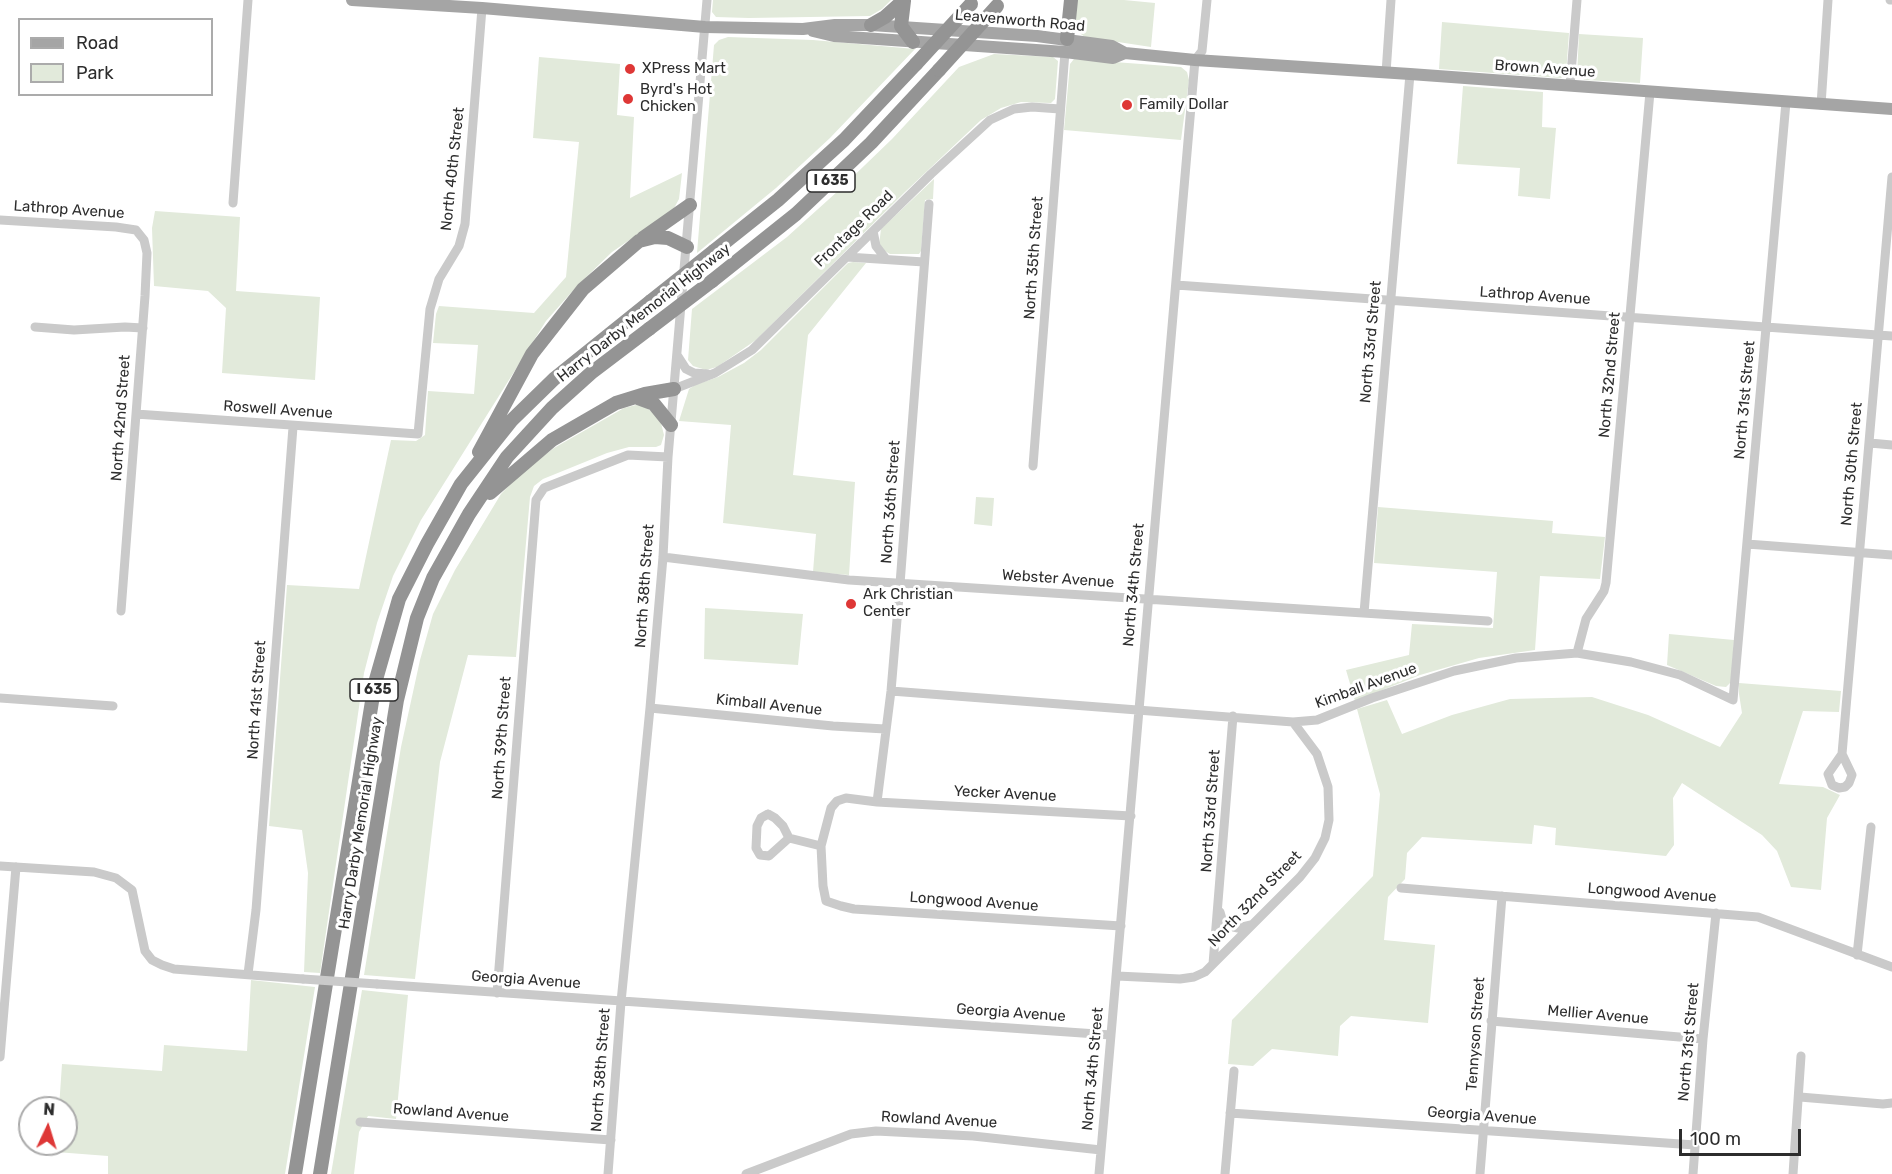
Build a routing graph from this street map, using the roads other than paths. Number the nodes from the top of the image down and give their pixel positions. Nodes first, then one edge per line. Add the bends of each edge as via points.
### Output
1 (248, 0) edge
2 (352, 0) edge
3 (707, 0) edge
4 (904, 0) edge
5 (1071, 0) edge
6 (1207, 0) edge
7 (1391, 0) edge
8 (1577, 0) edge
9 (1828, 0) edge
10 (973, 2) edge
11 (457, 3) edge
12 (1000, 3) edge
13 (482, 8) junction
14 (871, 25) junction
15 (901, 26) junction
16 (705, 27) junction
17 (803, 29) junction
18 (913, 42) junction
19 (1066, 45) junction
20 (1195, 60) junction
21 (1386, 73) junction
22 (1410, 74) junction
23 (1570, 86) junction
24 (1650, 92) junction
25 (1786, 102) junction
26 (1821, 105) junction
27 (1060, 109) junction
28 (1892, 109) edge
29 (1892, 177) edge
30 (233, 203) dead end
31 (929, 204) dead end
32 (690, 205) junction
33 (0, 220) edge
34 (136, 230) joint
35 (873, 231) junction
36 (639, 241) junction
37 (687, 247) junction
38 (847, 257) junction
39 (886, 259) junction
40 (924, 262) junction
41 (1176, 285) junction
42 (1389, 300) junction
43 (1630, 318) junction
44 (34, 327) dead end
45 (143, 328) junction
46 (1766, 328) junction
47 (1878, 335) junction
48 (1892, 336) edge
49 (677, 356) junction
50 (715, 373) junction
51 (674, 389) junction
52 (635, 397) junction
53 (136, 414) junction
54 (671, 425) junction
55 (293, 427) junction
56 (418, 434) joint
57 (1870, 443) junction
58 (1892, 445) edge
59 (668, 457) junction
60 (1033, 466) dead end
61 (461, 484) junction
62 (469, 514) junction
63 (1747, 544) junction
64 (1860, 553) junction
65 (1892, 555) edge
66 (663, 557) junction
67 (900, 584) junction
68 (1148, 600) junction
69 (121, 611) dead end
70 (1364, 613) junction
71 (1488, 621) dead end
72 (1577, 653) junction
73 (891, 691) junction
74 (0, 698) edge
75 (1733, 700) joint
76 (113, 706) dead end
77 (650, 708) junction
78 (1139, 709) junction
79 (1233, 716) junction
80 (1293, 722) junction
81 (885, 729) junction
82 (1842, 754) dead end
83 (877, 802) junction
84 (1131, 816) junction
85 (1871, 827) dead end
86 (789, 838) junction
87 (821, 846) junction
88 (0, 866) edge
89 (16, 867) junction
90 (1401, 888) dead end
91 (1502, 896) junction
92 (1219, 908) junction
93 (1716, 913) junction
94 (1253, 924) junction
95 (1121, 926) junction
96 (1857, 955) junction
97 (1213, 964) junction
98 (1892, 967) edge
99 (248, 974) junction
100 (1117, 976) junction
101 (497, 993) junction
102 (621, 1002) junction
103 (1491, 1022) junction
104 (1111, 1035) junction
105 (1703, 1039) junction
106 (1802, 1056) dead end
107 (0, 1057) edge
108 (1234, 1071) dead end
109 (1800, 1097) junction
110 (1892, 1103) edge
111 (1230, 1113) junction
112 (360, 1122) dead end
113 (1484, 1131) junction
114 (611, 1140) junction
115 (1695, 1145) junction
116 (1101, 1150) junction
117 (295, 1174) edge
118 (320, 1174) edge
119 (608, 1174) edge
120 (746, 1174) edge
121 (1099, 1174) edge
122 (1225, 1174) edge
123 (1480, 1174) edge
124 (1693, 1174) edge
125 (1793, 1174) edge

1 - 30 street
2 - 11 main road, Leavenworth Road
3 - 16 street, North 38th Street
4 - 14 highway
4 - 15 highway
5 - 19 highway
6 - 20 street, North 34th Street via 1202,51
7 - 21 street
8 - 23 street
9 - 26 street
10 - 61 highway, Harry Darby Memorial Highway / I 635, bridge via 844,140 778,200 554,379 512,420
11 - 13 main road, Leavenworth Road
12 - 62 highway, Harry Darby Memorial Highway / I 635, bridge via 870,143 796,214 591,373 552,408 507,457
13 - 16 main road, Leavenworth Road
13 - 56 street, North 40th Street via 465,224 430,309
14 - 15 main road, Leavenworth Road
14 - 17 main road, Leavenworth Road
15 - 18 highway
15 - 19 main road, Leavenworth Road
16 - 17 main road, Leavenworth Road
16 - 32 street, North 38th Street
17 - 18 main road, Leavenworth Road via 834,36
18 - 19 main road, Leavenworth Road
19 - 20 main road, Leavenworth Road via 1112,46 1125,53
19 - 27 street, North 35th Street
20 - 21 main road, Brown Avenue
20 - 41 street, North 34th Street
21 - 22 main road, Brown Avenue
22 - 23 main road, Brown Avenue
22 - 42 street, North 33rd Street
23 - 24 main road, Brown Avenue
24 - 25 main road, Brown Avenue
24 - 43 street, North 32nd Street
25 - 26 main road, Brown Avenue
25 - 46 street, North 31st Street
26 - 28 main road, Brown Avenue
27 - 35 street, Frontage Road via 1014,109 990,120
27 - 60 street, North 35th Street
29 - 47 street, North 30th Street
31 - 40 street, North 36th Street
32 - 36 highway
32 - 37 street, North 38th Street
33 - 34 street, Lathrop Avenue
34 - 45 street, North 42nd Street via 147,253
35 - 38 street, Frontage Road
35 - 39 street via 876,246
36 - 37 highway via 669,238
36 - 61 highway via 583,289 556,321 532,354
37 - 49 street, North 38th Street
38 - 39 street
38 - 50 street, Frontage Road via 752,350
39 - 40 street
40 - 67 street, North 36th Street
41 - 42 street, Lathrop Avenue
41 - 68 street, North 34th Street
42 - 43 street, Lathrop Avenue
42 - 70 street, North 33rd Street
43 - 46 street, Lathrop Avenue
43 - 72 street, North 32nd Street via 1606,583 1586,618
44 - 45 street
45 - 53 street, North 42nd Street
46 - 47 street, Lathrop Avenue
46 - 63 street, North 31st Street
47 - 48 street, Lathrop Avenue
47 - 57 street, North 30th Street
49 - 50 street via 694,373
49 - 51 street, North 38th Street
50 - 51 street, Frontage Road
51 - 52 highway
51 - 54 street, North 38th Street
52 - 54 highway via 654,404
52 - 62 highway via 616,403 552,440
53 - 55 street, Roswell Avenue
53 - 69 street, North 42nd Street
54 - 59 street, North 38th Street
55 - 56 street, Roswell Avenue
55 - 99 street, North 41st Street
57 - 58 street
57 - 64 street, North 30th Street
59 - 66 street, North 38th Street
59 - 101 street, North 39th Street via 628,455 544,488 536,500
61 - 117 highway, Harry Darby Memorial Highway / I 635 via 399,599 375,682
62 - 118 highway, Harry Darby Memorial Highway / I 635 via 433,578 417,618 397,700
63 - 64 street
63 - 75 street, North 31st Street
64 - 65 street
64 - 82 street, North 30th Street
66 - 67 street, Webster Avenue
66 - 77 street, North 38th Street
67 - 68 street, Webster Avenue
67 - 73 street, North 36th Street
68 - 70 street, Webster Avenue
68 - 78 street, North 34th Street
70 - 71 street, Webster Avenue
72 - 75 street, Kimball Avenue via 1680,675
72 - 80 street, Kimball Avenue via 1516,658 1454,671 1317,720
73 - 78 street, Kimball Avenue
73 - 81 street, North 36th Street
74 - 76 street
77 - 81 street, Kimball Avenue
77 - 102 street, North 38th Street
78 - 79 street, Kimball Avenue
78 - 84 street, North 34th Street
79 - 80 street, Kimball Avenue
79 - 92 street, North 33rd Street
80 - 94 street, North 32nd Street via 1317,754 1328,788 1329,820 1315,858
81 - 83 street, North 36th Street
83 - 84 street, Yecker Avenue
83 - 87 street, Yecker Avenue via 846,798 837,801 831,808
84 - 95 street, North 34th Street
85 - 96 street
86 - 86 street via 783,826 768,814 757,826 756,848 760,855 769,856
86 - 87 street
87 - 95 street, Longwood Avenue via 826,901 854,909
88 - 89 street, Georgia Avenue
89 - 99 street, Georgia Avenue via 94,872 116,878 132,890 145,951 152,960 174,969
89 - 107 street
90 - 91 street, Longwood Avenue
91 - 93 street, Longwood Avenue
91 - 103 street, Tennyson Street
92 - 94 street via 1229,926
92 - 97 street, North 33rd Street
93 - 96 street, Longwood Avenue via 1758,917
93 - 105 street, North 31st Street
94 - 97 street, North 32nd Street
95 - 100 street, North 34th Street
96 - 98 street, Longwood Avenue
97 - 100 street via 1205,972 1180,979
99 - 101 street, Georgia Avenue, bridge
100 - 104 street, North 34th Street
101 - 102 street, Georgia Avenue
102 - 104 street, Georgia Avenue
102 - 114 street, North 38th Street
103 - 105 street, Mellier Avenue
103 - 113 street, Tennyson Street
104 - 116 street, North 34th Street
105 - 115 street, North 31st Street
106 - 109 street
108 - 111 street
109 - 110 street
109 - 125 street
111 - 113 street, Georgia Avenue
111 - 122 street
112 - 114 street, Rowland Avenue
113 - 115 street, Georgia Avenue
113 - 123 street, Tennyson Street
114 - 119 street, North 38th Street
115 - 124 street, North 31st Street
116 - 120 street, Rowland Avenue via 973,1136 876,1131 851,1134
116 - 121 street, North 34th Street

